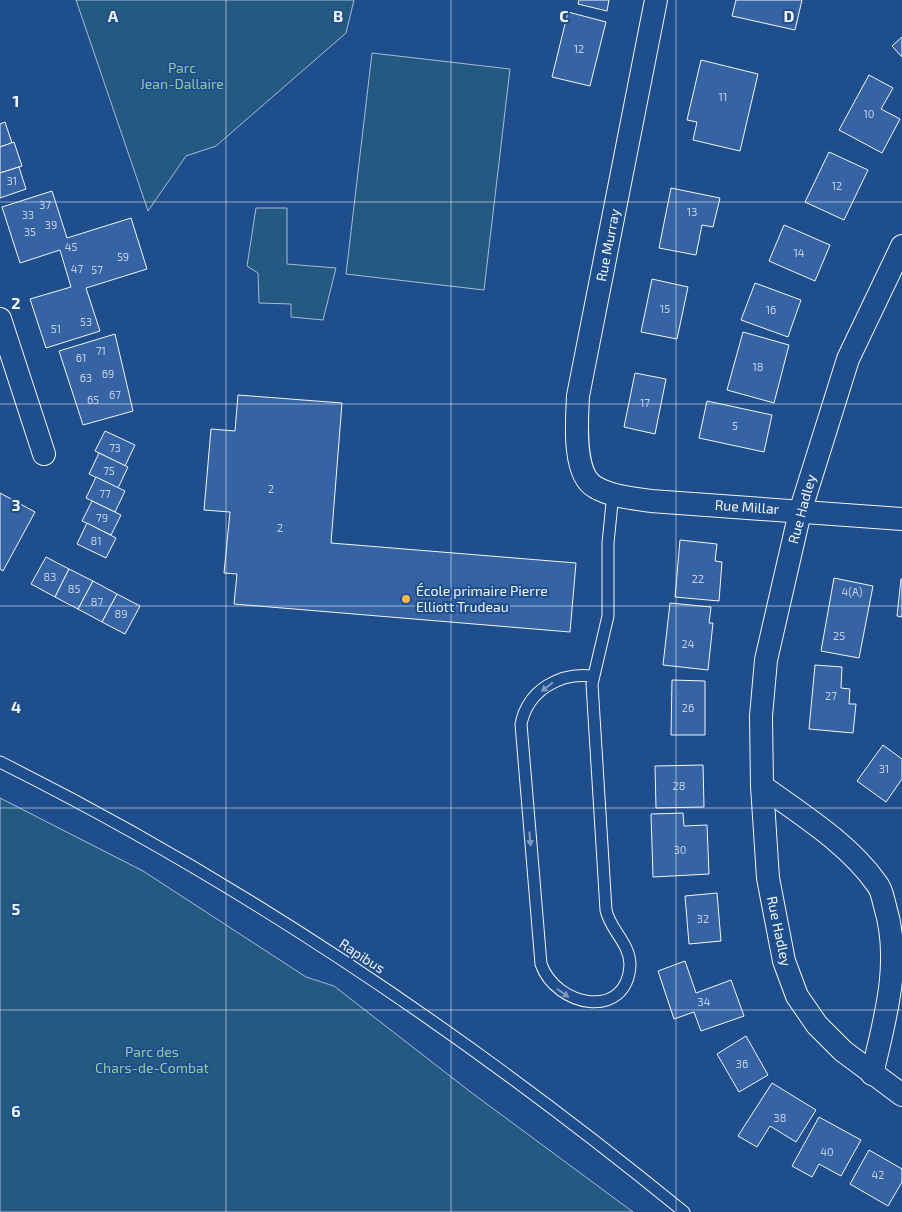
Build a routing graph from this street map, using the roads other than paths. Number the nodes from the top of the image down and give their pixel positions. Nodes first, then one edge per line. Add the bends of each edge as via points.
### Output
1 (656, 0) edge
2 (902, 246) edge
3 (0, 320) edge
4 (44, 454) dead end
5 (603, 490) junction
6 (800, 512) junction
7 (902, 519) edge
8 (592, 676) junction
9 (0, 762) edge
10 (762, 786) junction
11 (872, 1074) junction
12 (902, 1095) edge
13 (684, 1212) edge

1 - 5 street, Rue Murray via 578,396 576,432 580,466
2 - 6 street, Rue Hadley via 848,359
3 - 4 street
5 - 6 street, Rue Millar via 651,501
5 - 8 lane via 608,543 608,616
6 - 7 street, Rue Millar
6 - 10 street, Rue Hadley via 766,660 761,716
8 -> 8 lane via 572,675 551,683 530,701 521,724 540,959 545,974 557,989 576,1000 594,1003 620,990 630,965 628,951 610,923 606,910
9 - 13 lane, Rapibus via 171,854 365,976 504,1071
10 - 11 street, Rue Hadley via 768,878 790,978 797,996 817,1025
10 - 11 street via 852,853 879,886 891,923 894,963 890,997
11 - 12 street, Rue Hadley

